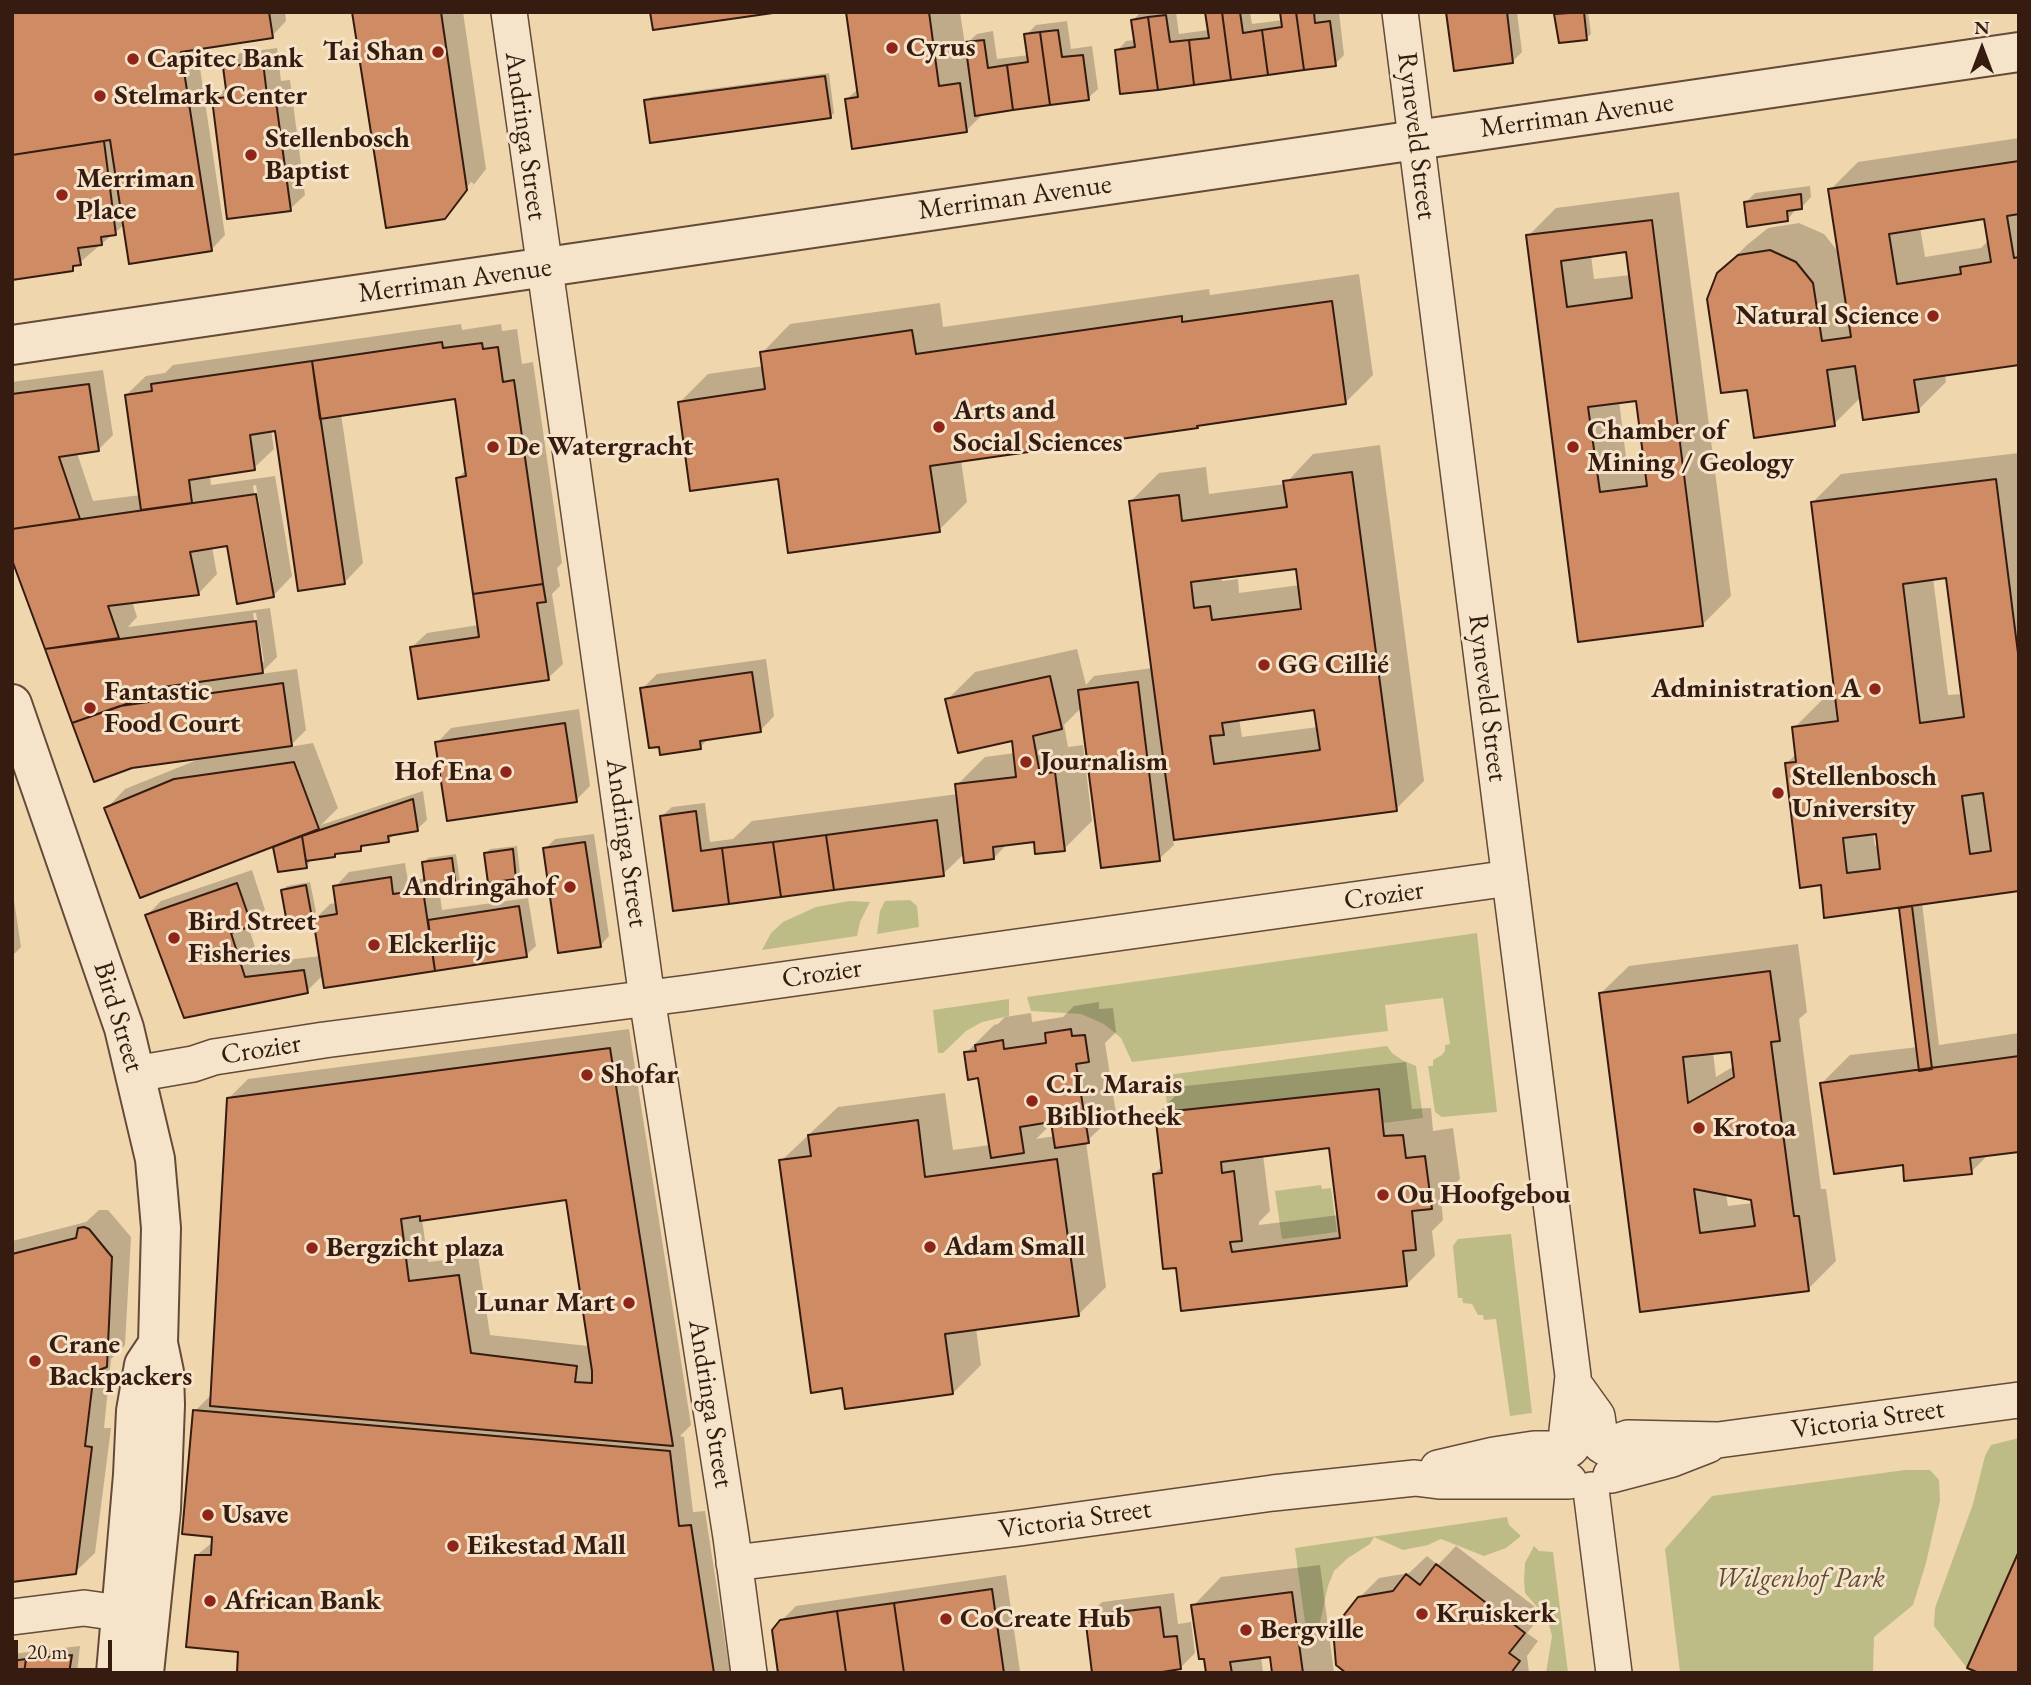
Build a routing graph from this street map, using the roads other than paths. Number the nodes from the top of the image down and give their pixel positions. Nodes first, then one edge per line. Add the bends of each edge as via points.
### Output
1 (509, 12) edge
2 (1400, 12) edge
3 (2019, 52) edge
4 (1416, 140) junction
5 (543, 269) junction
6 (12, 345) edge
7 (12, 704) edge
8 (1510, 878) junction
9 (647, 998) junction
10 (135, 1074) junction
11 (2019, 1400) edge
12 (1589, 1462) junction
13 (734, 1563) junction
14 (135, 1615) junction
15 (12, 1617) edge
16 (116, 1673) edge
17 (144, 1673) edge
18 (749, 1673) edge
19 (1614, 1673) edge

1 - 5 street, Andringa Street
2 - 4 street, Ryneveld Street
3 - 4 street, Merriman Avenue
4 - 5 street, Merriman Avenue
4 - 8 street, Ryneveld Street
5 - 6 street, Merriman Avenue
5 - 9 street, Andringa Street
7 - 10 street, Bird Street via 124,1028
8 - 9 street, Crozier
8 - 12 street, Ryneveld Street via 1574,1384 1597,1416
9 - 10 street, Crozier via 242,1052
9 - 13 street, Andringa Street
10 - 14 street, Bird Street via 155,1159 160,1228 158,1343 144,1366 140,1384
11 - 12 street, Victoria Street via 1718,1440 1698,1451 1630,1472
12 - 13 street, Victoria Street via 1534,1449 1438,1468 1415,1478
12 - 19 street, Ryneveld Street
13 - 18 street, Andringa Street
14 - 15 street via 83,1608
14 - 16 street, Bird Street
14 - 17 street, Bird Street

